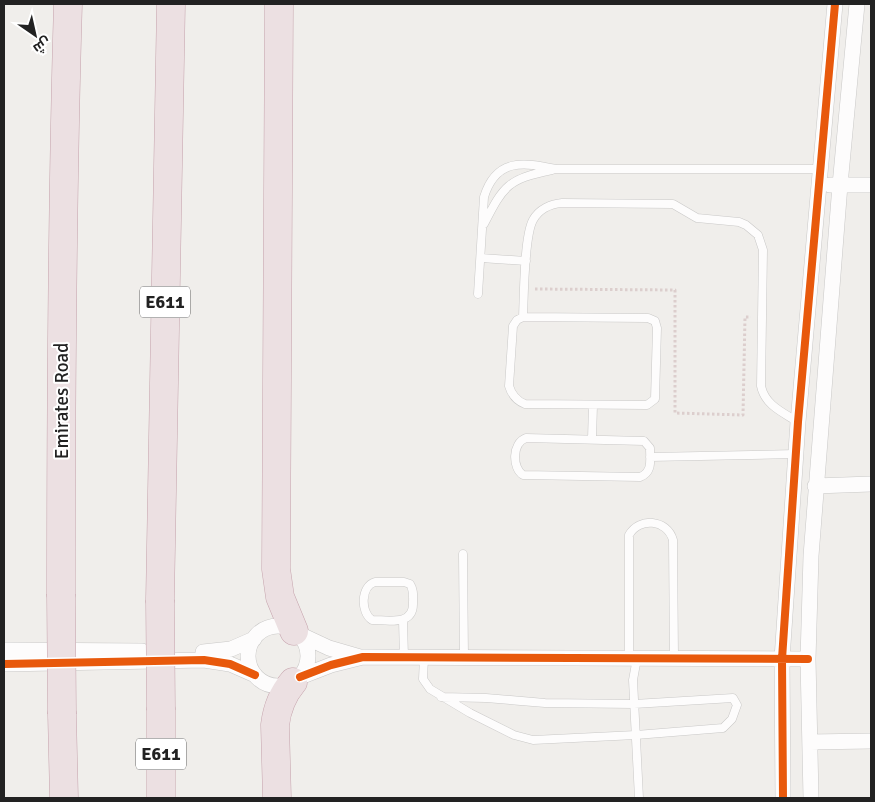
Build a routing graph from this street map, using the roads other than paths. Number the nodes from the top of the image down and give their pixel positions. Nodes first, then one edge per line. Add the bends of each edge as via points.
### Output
1 (68, 4) edge
2 (279, 4) edge
3 (834, 4) edge
4 (857, 4) edge
5 (174, 11) edge
6 (556, 169) junction
7 (820, 169) junction
8 (840, 185) junction
9 (871, 185) edge
10 (819, 186) junction
11 (483, 226) junction
12 (481, 258) junction
13 (526, 261) junction
14 (478, 294) dead end
15 (523, 317) junction
16 (593, 405) junction
17 (798, 422) junction
18 (592, 439) junction
19 (818, 453) junction
20 (796, 454) junction
21 (650, 457) junction
22 (871, 484) edge
23 (815, 486) junction
24 (463, 554) dead end
25 (403, 620) junction
26 (296, 632) junction
27 (254, 639) junction
28 (4, 650) edge
29 (363, 657) junction
30 (404, 658) junction
31 (424, 658) junction
32 (464, 658) junction
33 (633, 658) junction
34 (674, 658) junction
35 (782, 659) junction
36 (808, 659) junction
37 (4, 664) edge
38 (255, 675) junction
39 (296, 680) junction
40 (441, 697) junction
41 (634, 704) junction
42 (636, 735) junction
43 (871, 740) edge
44 (810, 742) junction
45 (64, 798) edge
46 (161, 798) edge
47 (277, 798) edge
48 (639, 798) edge
49 (782, 798) edge
50 (810, 798) edge

1 - 45 highway, Emirates Road, bridge via 62,306
2 - 26 highway via 276,568 280,597
3 - 7 street
4 - 8 street
5 - 46 highway, E611, bridge via 160,600
6 - 7 lane
6 - 11 lane via 522,176 506,186
6 - 11 lane via 520,164 497,175 486,189
7 - 10 street
8 - 9 street
8 - 10 street
8 - 19 street
10 - 17 street
11 - 12 lane
12 - 13 lane
12 - 14 lane
13 - 15 lane
13 - 17 lane via 530,227 538,214 562,202 673,204 697,218 746,225 758,235 763,250 762,392 769,404
15 - 16 lane via 513,326 510,386 516,400 525,404
15 - 16 lane via 648,318 655,321 658,328 656,399 647,405
16 - 18 lane
17 - 20 street
18 - 21 lane via 644,441 650,448
18 - 21 lane via 523,439 516,446 517,469 523,475 640,476 649,471
19 - 20 street
19 - 23 street
20 - 21 lane
20 - 35 street
22 - 23 street
23 - 36 street
24 - 32 lane
25 - 25 lane via 413,611 410,584 375,582 369,585 365,590 365,611 369,619
25 - 30 lane
26 - 27 street via 277,626 260,632
26 - 29 street via 329,648
26 - 39 street via 304,640 308,660
27 - 28 street via 218,652
27 - 38 street via 248,657
29 - 30 street
29 - 39 street via 331,665
30 - 31 street
31 - 32 street
31 - 40 lane via 423,679
32 - 33 street
33 - 34 street
33 - 34 lane via 629,535 641,524 660,524 669,530 673,540
33 - 41 lane
34 - 35 street
35 - 36 street
35 - 49 street
36 - 44 street
37 - 38 street via 204,660 230,664
38 - 39 street via 277,686
39 - 47 highway via 276,713
40 - 41 lane
40 - 42 lane via 514,735 533,740
41 - 42 lane
41 - 42 lane via 733,698 737,705 732,719 723,728
42 - 48 lane
43 - 44 street
44 - 50 street

